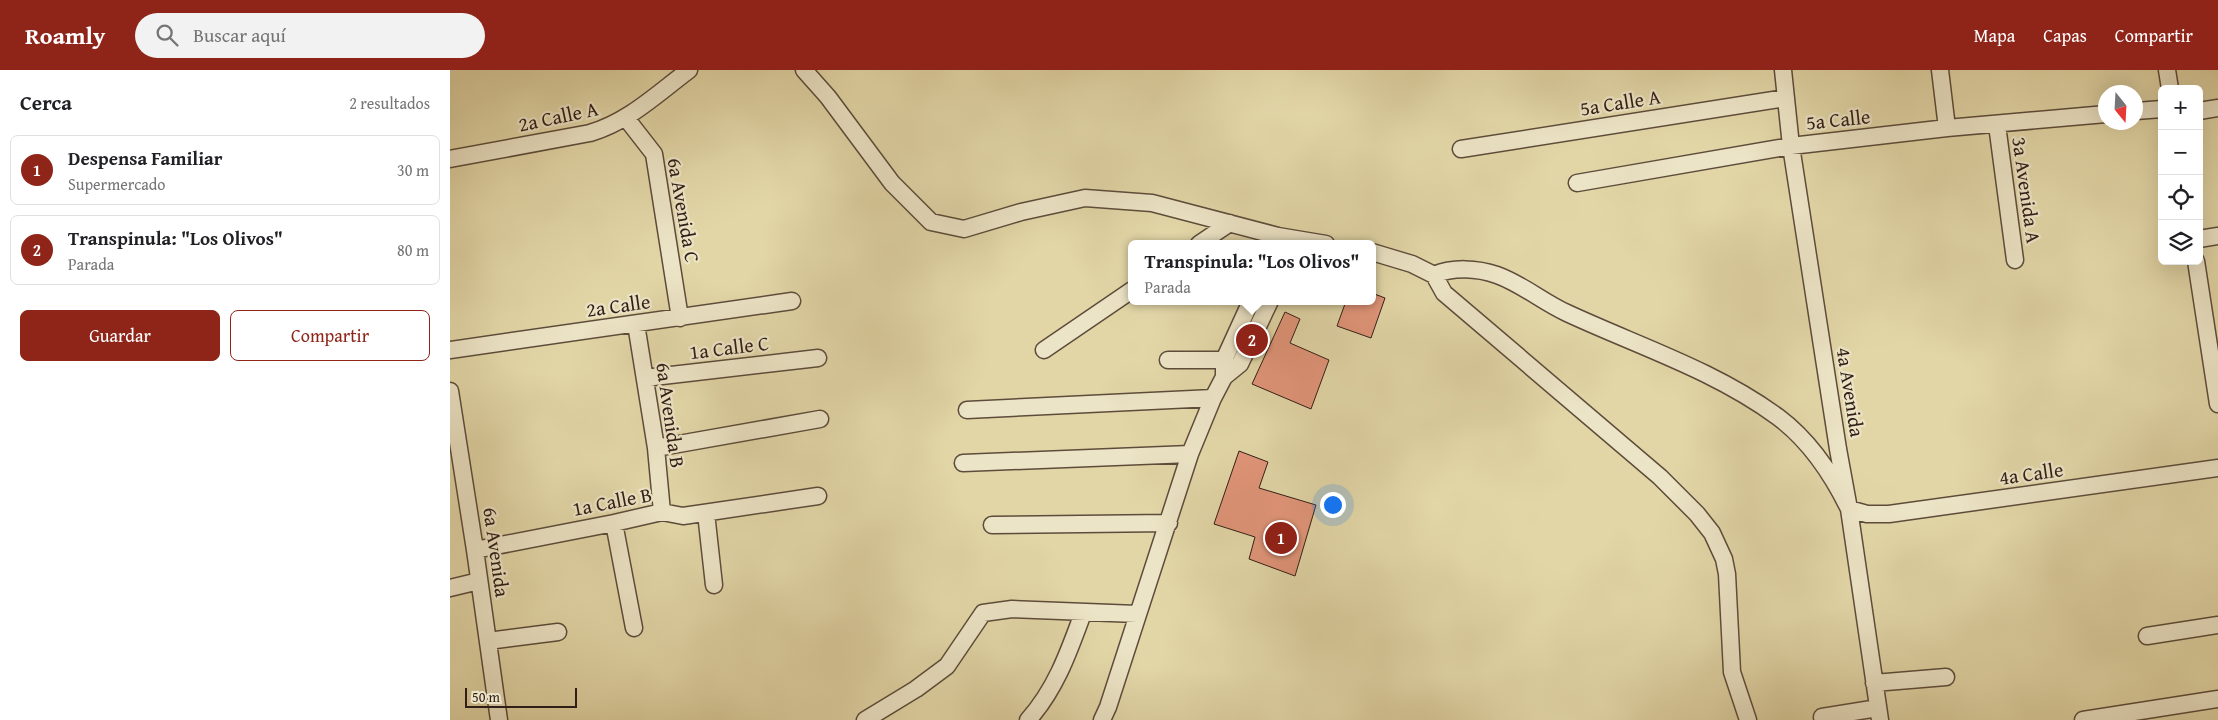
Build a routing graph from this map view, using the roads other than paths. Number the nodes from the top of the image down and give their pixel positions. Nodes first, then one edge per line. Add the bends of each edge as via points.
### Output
1 (689, 70) edge
2 (804, 70) edge
3 (1782, 70) edge
4 (1940, 70) edge
5 (2167, 70) edge
6 (2169, 85) edge
7 (1786, 98) junction
8 (2218, 108) edge
9 (2158, 109) edge
10 (2143, 110) edge
11 (2203, 110) edge
12 (2098, 115) edge
13 (626, 118) junction
14 (1997, 125) junction
15 (1947, 128) junction
16 (1791, 146) junction
17 (1461, 149) dead end
18 (450, 160) edge
19 (1577, 184) dead end
20 (1230, 223) junction
21 (1250, 228) junction
22 (2218, 236) edge
23 (2203, 238) edge
24 (1205, 240) edge
25 (1258, 240) edge
26 (1276, 240) edge
27 (1376, 253) edge
28 (2015, 260) dead end
29 (2197, 265) edge
30 (1434, 275) junction
31 (1128, 293) edge
32 (792, 301) dead end
33 (1249, 305) edge
34 (1268, 305) edge
35 (680, 318) junction
36 (636, 324) junction
37 (2212, 327) edge
38 (450, 350) edge
39 (1044, 350) dead end
40 (818, 358) dead end
41 (1168, 360) dead end
42 (1224, 360) junction
43 (645, 378) junction
44 (1224, 378) junction
45 (450, 391) edge
46 (1213, 398) junction
47 (2218, 404) edge
48 (967, 410) dead end
49 (820, 419) dead end
50 (656, 448) junction
51 (1190, 454) junction
52 (963, 463) dead end
53 (2218, 468) edge
54 (818, 496) dead end
55 (1849, 509) junction
56 (662, 512) junction
57 (706, 513) junction
58 (614, 523) junction
59 (1168, 523) junction
60 (992, 525) dead end
61 (475, 550) junction
62 (479, 580) junction
63 (714, 585) dead end
64 (450, 588) edge
65 (1083, 613) junction
66 (1137, 614) junction
67 (2218, 624) edge
68 (634, 628) dead end
69 (558, 632) dead end
70 (2147, 636) dead end
71 (488, 641) junction
72 (1946, 677) dead end
73 (1874, 683) junction
74 (2218, 699) edge
75 (1879, 714) edge
76 (1822, 717) dead end
77 (499, 720) edge
78 (865, 720) edge
79 (1028, 720) edge
80 (1102, 720) edge
81 (1748, 720) edge
82 (2083, 720) edge

1 - 13 street, 2a Calle A
2 - 20 street via 892,183 931,222 964,229 1085,198 1152,203
3 - 7 street, 4a Avenida
4 - 15 street
5 - 6 street
7 - 16 street, 4a Avenida
7 - 17 street, 5a Calle A
8 - 11 street
9 - 10 street
12 - 14 street, 5a Calle
13 - 18 street, 2a Calle A via 590,133
13 - 35 street, 6a Avenida C via 654,154
14 - 15 street, 5a Calle
14 - 28 street, 3a Avenida A
15 - 16 street, 5a Calle
16 - 19 street, 5a Calle
16 - 55 street, 4a Avenida
20 - 21 street
20 - 24 street
21 - 25 street
21 - 26 street
22 - 23 street
27 - 30 street via 1412,264
29 - 37 street
30 - 55 street via 1461,269 1497,275 1566,312 1666,355 1748,398 1778,417 1819,457
30 - 81 street via 1444,293 1660,477 1712,533 1727,574 1732,672
31 - 39 street
32 - 35 street, 2a Calle
33 - 42 street
34 - 44 street via 1240,364
35 - 36 street, 2a Calle
36 - 38 street, 2a Calle
36 - 43 street, 6a Avenida B
37 - 47 street
40 - 43 street, 1a Calle C
41 - 42 street
42 - 44 street
43 - 50 street, 6a Avenida B
44 - 46 street
45 - 61 street, 6a Avenida
46 - 48 street
46 - 51 street
49 - 50 street
50 - 56 street, 6a Avenida B
51 - 52 street
51 - 59 street
53 - 55 street, 4a Calle via 1889,514 1867,514
54 - 57 street, 1a Calle B
55 - 73 street, 4a Avenida
56 - 57 street, 1a Calle B via 678,516
56 - 58 street, 1a Calle B
57 - 63 street
58 - 61 street, 1a Calle B
58 - 68 street
59 - 60 street
59 - 66 street
61 - 62 street, 6a Avenida
62 - 64 street
62 - 71 street, 6a Avenida
65 - 66 street
65 - 78 street via 1012,609 983,613 947,666
65 - 79 street via 1056,681
66 - 80 street
67 - 70 street
69 - 71 street
71 - 77 street, 6a Avenida
72 - 73 street
73 - 75 street, 4a Avenida
74 - 82 street
75 - 76 street

